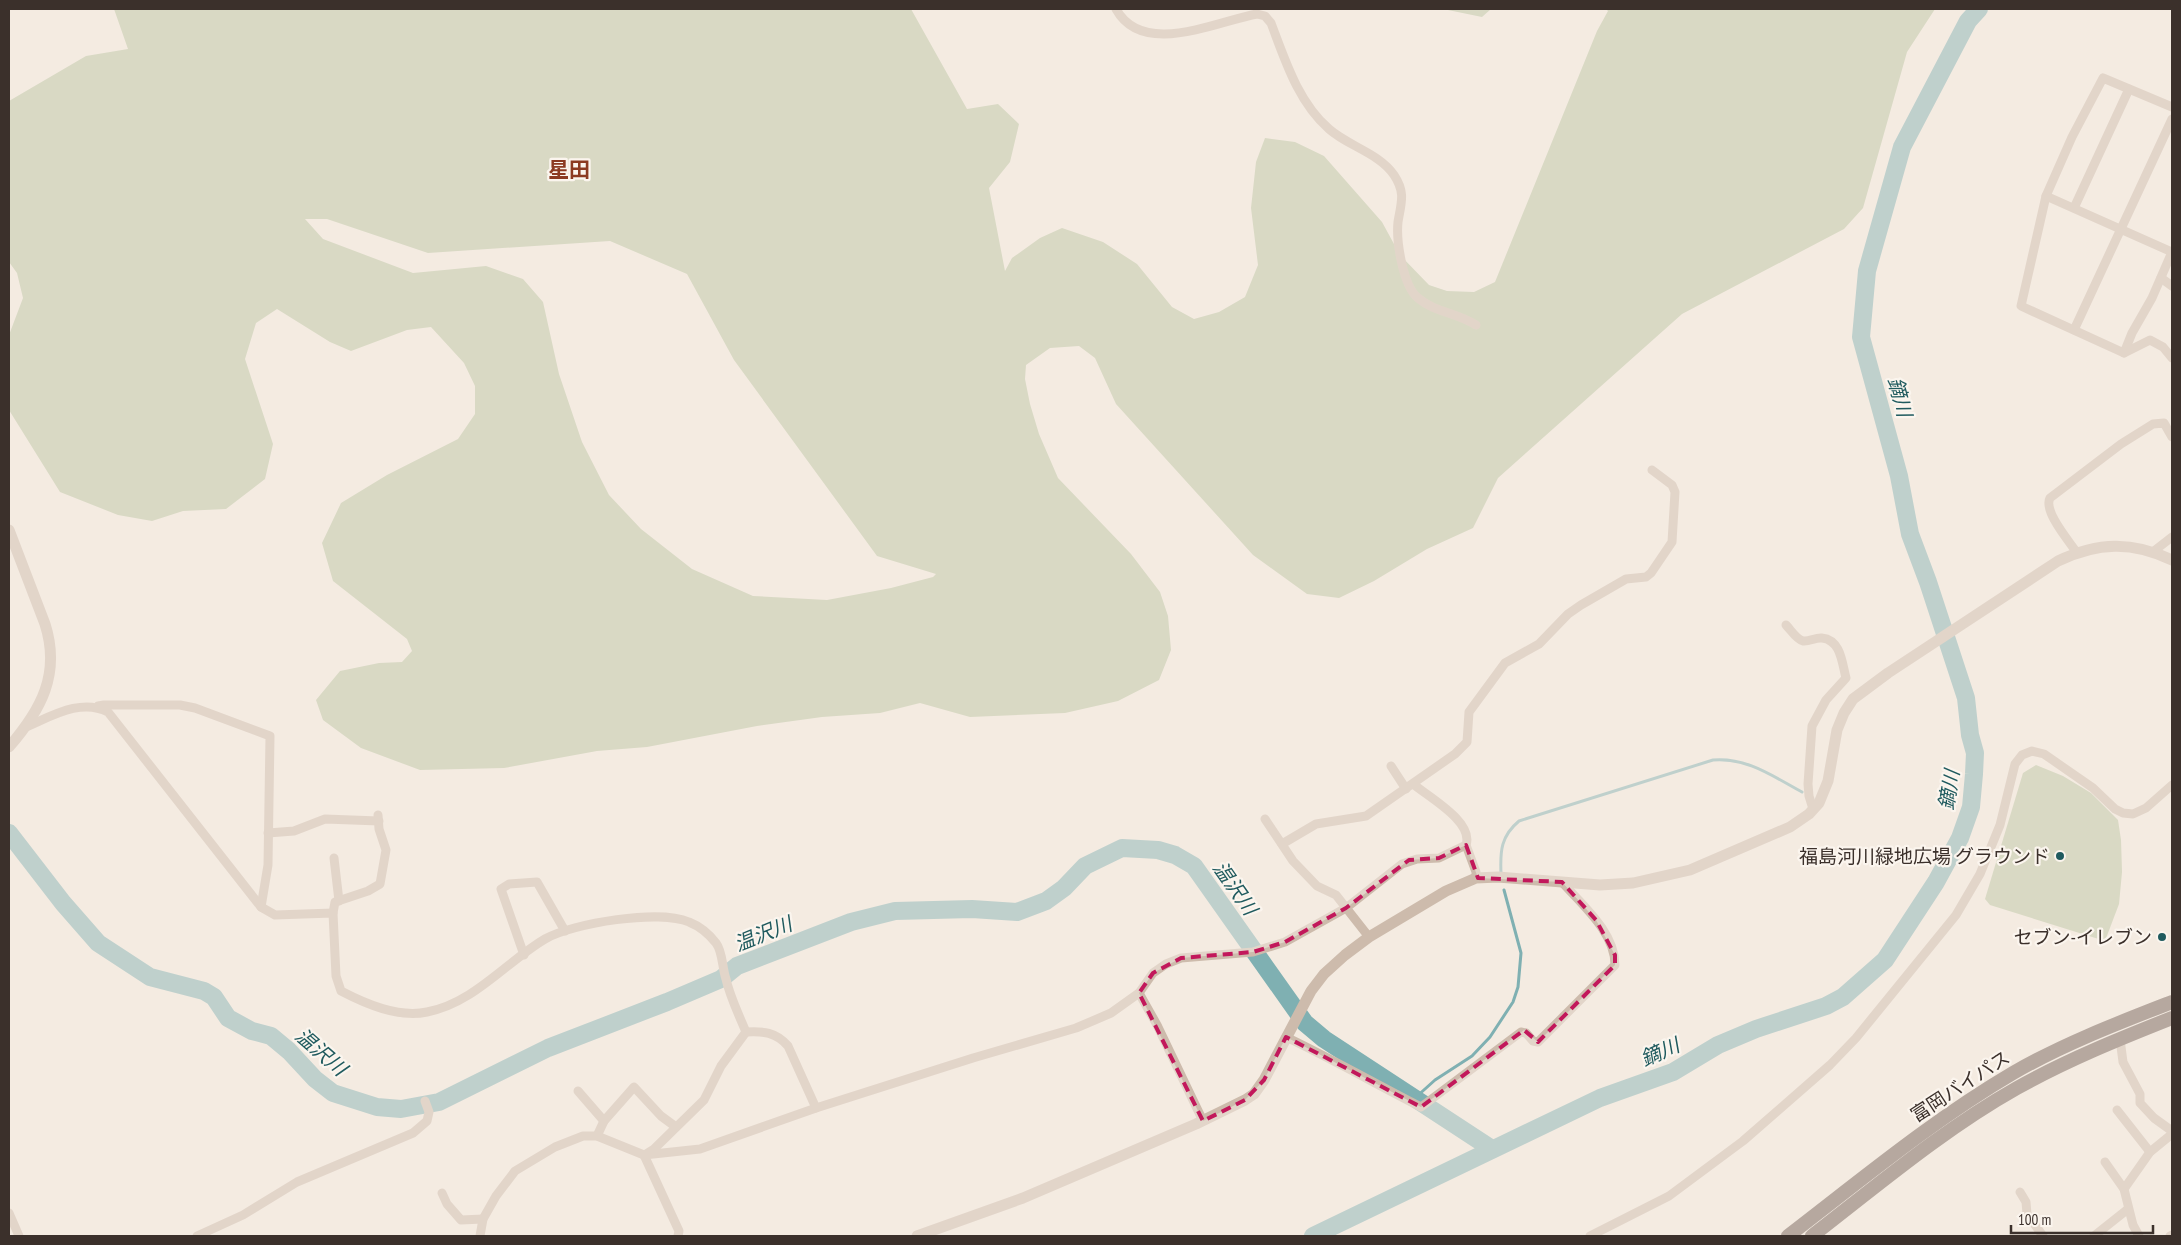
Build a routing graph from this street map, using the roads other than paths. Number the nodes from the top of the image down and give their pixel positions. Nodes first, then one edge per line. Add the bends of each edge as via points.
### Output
1 (1116, 9) edge
2 (2129, 89) junction
3 (2172, 107) edge
4 (2172, 119) edge
5 (2046, 196) junction
6 (2074, 208) junction
7 (2122, 228) junction
8 (2172, 252) edge
9 (2161, 278) junction
10 (2172, 286) edge
11 (1476, 325) dead end
12 (2074, 330) junction
13 (2124, 353) junction
14 (2172, 358) edge
15 (2172, 437) edge
16 (1652, 470) dead end
17 (9, 530) edge
18 (2172, 537) edge
19 (2154, 551) junction
20 (2076, 553) junction
21 (2172, 560) edge
22 (1786, 625) dead end
23 (98, 706) junction
24 (25, 728) junction
25 (9, 736) edge
26 (9, 747) edge
27 (1391, 766) dead end
28 (2172, 785) edge
29 (1410, 787) junction
30 (1813, 809) junction
31 (1264, 819) dead end
32 (268, 833) junction
33 (1282, 844) junction
34 (1466, 845) junction
35 (334, 858) dead end
36 (1476, 878) junction
37 (1562, 882) junction
38 (338, 901) junction
39 (261, 907) junction
40 (1346, 908) junction
41 (333, 913) junction
42 (565, 931) junction
43 (1369, 937) junction
44 (524, 955) junction
45 (1139, 993) junction
46 (2172, 1002) edge
47 (2172, 1018) edge
48 (746, 1032) junction
49 (1286, 1037) junction
50 (2120, 1039) junction
51 (578, 1091) dead end
52 (425, 1100) dead end
53 (816, 1108) junction
54 (2117, 1110) dead end
55 (604, 1121) junction
56 (1202, 1121) junction
57 (676, 1127) junction
58 (2172, 1132) edge
59 (597, 1136) junction
60 (2150, 1152) junction
61 (644, 1155) junction
62 (2105, 1162) dead end
63 (2124, 1188) junction
64 (2020, 1192) dead end
65 (442, 1193) dead end
66 (2128, 1209) junction
67 (9, 1213) edge
68 (483, 1219) junction
69 (19, 1236) edge
70 (197, 1236) edge
71 (480, 1236) edge
72 (678, 1236) edge
73 (917, 1236) edge
74 (1590, 1236) edge
75 (1788, 1236) edge
76 (1812, 1236) edge
77 (2043, 1236) edge
78 (2094, 1236) edge
79 (2139, 1236) edge

1 - 11 street via 1128,24 1163,34 1203,30 1257,14 1265,16 1271,23 1300,95 1310,110 1328,129 1394,175 1403,204 1398,223 1401,255 1405,275 1415,296 1427,305
2 - 3 street
2 - 5 street via 2103,78 2072,136
2 - 6 street
4 - 7 street
5 - 6 street
5 - 12 street via 2021,306
6 - 7 street
7 - 8 street
7 - 12 street
8 - 9 street
9 - 10 street
9 - 13 street
12 - 13 street
13 - 14 street via 2150,340 2163,346
15 - 20 street via 2164,423 2153,424 2050,498 2051,514
16 - 29 street via 1672,484 1675,492 1672,542 1650,573 1646,577 1626,579 1581,605 1539,644 1505,663 1469,712 1467,742
17 - 24 street via 45,624 52,655 47,687
18 - 19 street
19 - 20 street via 2107,546
19 - 21 street
20 - 30 street via 2058,561 1863,691 1851,704 1837,730 1828,782
22 - 30 street via 1805,642 1821,637 1832,641 1838,647 1846,678 1826,700 1812,726 1808,796
23 - 24 street via 72,708
23 - 32 street via 180,705 270,736
23 - 39 street via 108,712
24 - 25 street
24 - 26 street
27 - 29 street
28 - 74 street via 2146,808 2133,814 2123,813 2044,754 2032,751 2022,755 2015,764 2000,825 1980,874 1956,915 1856,1038 1830,1065 1742,1141 1669,1196
29 - 33 street via 1366,816 1316,824
29 - 34 street via 1457,818 1469,838
30 - 37 street via 1790,827 1690,870 1633,883
31 - 33 street
32 - 38 street via 294,832 325,819 378,818 386,850 380,884
32 - 39 street via 268,865
33 - 40 street via 1317,886 1336,895
34 - 36 street
34 - 40 street via 1438,858 1402,864
35 - 38 street
36 - 37 street
36 - 43 street via 1446,891
37 - 49 street via 1605,933 1615,955 1615,965 1538,1042 1521,1032 1421,1107
38 - 41 street
39 - 41 street via 275,915
40 - 43 street
40 - 45 street via 1285,942 1253,952 1181,958 1166,964 1153,973
41 - 44 street via 336,976 341,991 386,1009 413,1013 448,1006 489,982
42 - 44 street via 545,939
42 - 44 street via 537,882 509,884 501,889
42 - 48 street via 641,916 688,921 699,927 717,944 726,980
43 - 49 street via 1324,974
45 - 53 street via 1111,1013 1076,1028
45 - 56 street
46 - 75 highway, 富岡バイパス via 2081,1039 1990,1087 1919,1135
47 - 50 highway, 富岡バイパス
48 - 53 street via 772,1034 788,1046
48 - 57 street via 721,1066 704,1100
49 - 56 street via 1254,1094
50 - 58 street via 2124,1062 2140,1094 2140,1103
50 - 76 highway, 富岡バイパス via 2065,1062 1990,1104
51 - 55 street
52 - 70 street via 428,1121 413,1133 297,1182 243,1215
53 - 61 street via 700,1149
54 - 60 street
55 - 57 street via 634,1088
55 - 59 street
56 - 73 street via 1023,1198
57 - 61 street
58 - 60 street
59 - 61 street
59 - 68 street via 583,1136 555,1147 515,1171
60 - 63 street
61 - 72 street via 679,1230
62 - 63 street
63 - 66 street
64 - 77 street via 2026,1202 2027,1214
65 - 68 street via 461,1220
66 - 78 street
66 - 79 street
67 - 69 street
68 - 71 street

